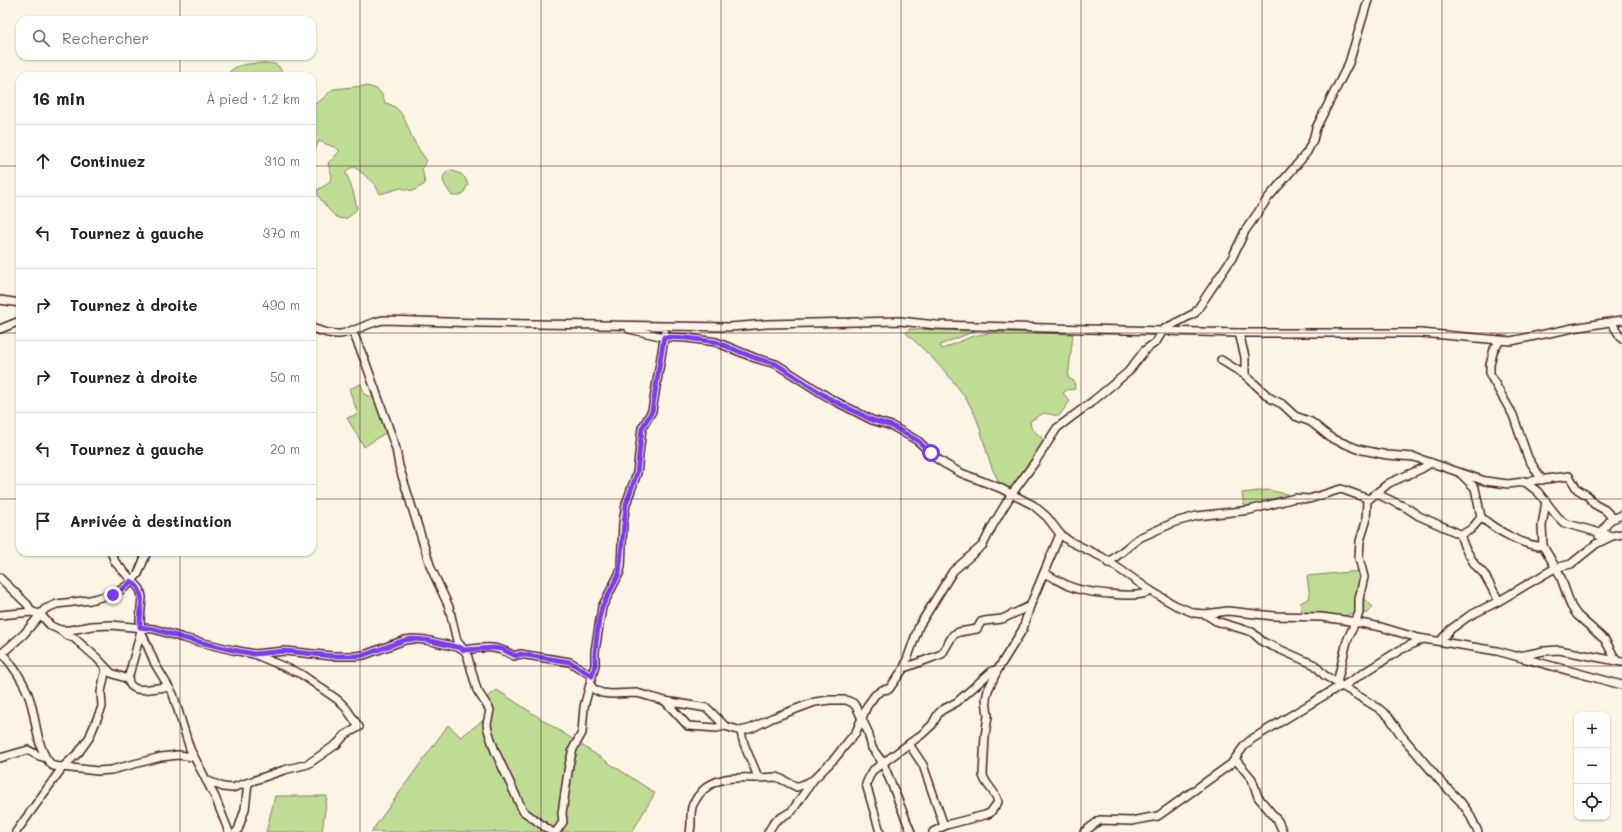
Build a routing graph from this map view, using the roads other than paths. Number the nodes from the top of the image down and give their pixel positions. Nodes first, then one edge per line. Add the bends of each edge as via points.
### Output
1 (1368, 0) edge
2 (0, 300) edge
3 (16, 302) edge
4 (1622, 320) edge
5 (1611, 322) junction
6 (16, 323) edge
7 (628, 326) junction
8 (666, 327) junction
9 (0, 329) edge
10 (352, 330) junction
11 (316, 331) edge
12 (1162, 331) junction
13 (1239, 333) junction
14 (664, 337) junction
15 (1622, 339) edge
16 (1500, 341) junction
17 (1221, 360) dead end
18 (1245, 375) junction
19 (1431, 463) junction
20 (1460, 473) junction
21 (1542, 480) junction
22 (1524, 481) junction
23 (1377, 494) junction
24 (1011, 495) junction
25 (1367, 499) junction
26 (1546, 501) junction
27 (1622, 515) edge
28 (1481, 517) junction
29 (1612, 518) junction
30 (1601, 532) junction
31 (1060, 534) junction
32 (1460, 534) junction
33 (1622, 534) edge
34 (1612, 536) junction
35 (1596, 544) junction
36 (1543, 546) junction
37 (113, 556) edge
38 (145, 556) edge
39 (1108, 563) junction
40 (1555, 568) junction
41 (1044, 573) junction
42 (0, 578) edge
43 (131, 581) junction
44 (1151, 591) junction
45 (1499, 601) junction
46 (1030, 606) junction
47 (32, 612) junction
48 (40, 614) junction
49 (1206, 614) junction
50 (0, 615) edge
51 (1356, 623) junction
52 (140, 629) junction
53 (60, 630) junction
54 (1424, 638) junction
55 (1440, 641) junction
56 (463, 649) junction
57 (1, 654) edge
58 (254, 654) junction
59 (1517, 656) junction
60 (1619, 661) edge
61 (106, 668) junction
62 (904, 668) junction
63 (998, 669) junction
64 (592, 676) junction
65 (128, 679) junction
66 (1340, 685) junction
67 (1622, 685) edge
68 (591, 686) junction
69 (169, 688) junction
70 (664, 700) junction
71 (862, 719) junction
72 (725, 726) junction
73 (741, 731) junction
74 (909, 744) junction
75 (194, 757) junction
76 (0, 758) edge
77 (46, 758) junction
78 (1235, 759) junction
79 (883, 763) junction
80 (62, 768) junction
81 (758, 778) junction
82 (206, 780) junction
83 (813, 780) junction
84 (248, 783) junction
85 (944, 826) junction
86 (16, 832) edge
87 (229, 832) edge
88 (236, 832) edge
89 (552, 832) edge
90 (556, 832) edge
91 (690, 832) edge
92 (768, 832) edge
93 (880, 832) edge
94 (911, 832) edge
95 (933, 832) edge
96 (1084, 832) edge
97 (1284, 832) edge
98 (1478, 832) edge

1 - 12 street via 1349,62 1306,152 1245,231 1232,258 1195,313
2 - 3 street
4 - 5 street
5 - 15 street
5 - 16 street via 1522,340
6 - 9 street
7 - 8 street
7 - 10 street via 384,320
7 - 14 street via 630,330
8 - 12 street via 730,328 766,324 900,322
8 - 14 street
10 - 11 street via 338,334
10 - 56 street via 396,449 431,568 448,607 457,641
12 - 13 street
12 - 24 street via 1156,342 1145,350 1128,372 1057,428
13 - 16 street via 1422,333
13 - 18 street via 1245,357
14 - 24 street via 716,342 776,364 830,399 872,420 892,426 918,441 945,464
14 - 64 street via 652,411 642,428 637,473 626,504 619,574 602,607
16 - 21 street via 1494,349 1490,375 1513,415 1528,458
17 - 18 street
18 - 19 street via 1270,398 1282,404 1295,416 1311,422 1331,438 1370,452 1414,457
19 - 20 street
19 - 23 street via 1389,484
20 - 22 street via 1498,483
20 - 28 street via 1475,488
21 - 22 street
21 - 29 street via 1569,476 1577,489
22 - 26 street
23 - 25 street
23 - 32 street
24 - 31 street via 1033,505 1047,517
24 - 62 street via 992,524 983,544 953,571 919,626
25 - 39 street via 1341,488 1309,499 1295,498 1250,510 1197,516 1175,522 1139,538
25 - 51 street via 1366,522 1360,541 1359,558 1364,577
26 - 30 street via 1564,523
26 - 36 street via 1542,526
27 - 29 street
28 - 32 street via 1473,528
28 - 36 street via 1488,524 1523,543
29 - 30 street
30 - 34 street
30 - 35 street
31 - 39 street
31 - 41 street
32 - 45 street via 1475,565 1484,574
33 - 34 street
34 - 35 street
35 - 40 street via 1571,564
36 - 40 street
37 - 43 street
38 - 43 street via 138,574
39 - 44 street
40 - 45 street
40 - 60 street via 1560,575 1570,606 1605,640
41 - 44 street via 1069,586 1091,592 1132,595
41 - 46 street
42 - 47 street
43 - 48 street via 113,595 57,604 44,609
43 - 52 street via 137,584 142,597
44 - 49 street via 1194,613
45 - 55 street via 1469,616
46 - 62 street via 1002,619 981,622 977,629 959,632 953,635 942,654
46 - 63 street via 1023,629
47 - 48 street
47 - 50 street
48 - 53 street via 51,626
48 - 57 street via 24,634
49 - 51 street via 1228,611 1274,616 1321,617
49 - 66 street via 1216,621 1252,632 1263,642 1315,665 1324,675
51 - 54 street
51 - 66 street via 1347,641
52 - 53 street via 92,626
52 - 58 street via 154,629
52 - 65 street
52 - 69 street
53 - 61 street via 66,636 74,638
54 - 55 street
54 - 66 street
55 - 59 street
56 - 58 street via 413,639 356,656 285,651
56 - 64 street via 494,648 516,656 520,654 570,662
56 - 89 street via 477,690 490,710 487,724 495,751 523,811
57 - 77 street via 14,668 30,699
58 - 84 street via 301,674 338,700 358,727 345,734 337,744 308,764
59 - 60 street via 1559,650
59 - 67 street
61 - 65 street via 111,673
61 - 80 street via 101,692 101,711 84,746
62 - 71 street via 889,689 875,695
63 - 74 street via 992,671 957,702 942,710 932,725
63 - 85 street via 986,699 988,716 983,764 984,779 997,796 998,802 990,813
64 - 68 street
65 - 69 street via 131,688 137,690
66 - 78 street via 1252,739
66 - 98 street via 1389,717 1401,735 1460,800
68 - 70 street via 602,693 637,693
68 - 90 street via 584,707 582,733 573,749 569,765 563,822
69 - 75 street
70 - 72 street via 707,708
70 - 72 street via 688,726
71 - 73 street via 853,703 846,700 830,700 815,702
71 - 79 street via 872,748
71 - 83 street via 856,732 842,750
72 - 73 street
73 - 81 street via 743,744
74 - 79 street
74 - 85 street via 922,765
75 - 80 street via 161,757 111,770
75 - 82 street
76 - 77 street via 28,750
77 - 80 street via 53,766
78 - 96 street via 1223,771 1158,816 1131,821 1100,820
78 - 97 street via 1252,779 1258,797
79 - 93 street via 872,771 866,784
79 - 94 street
80 - 86 street
81 - 83 street via 777,777 796,787
81 - 91 street via 722,779 706,786 693,803
82 - 84 street via 228,788
82 - 87 street
83 - 92 street via 792,811 775,821
84 - 88 street via 245,809
85 - 95 street

